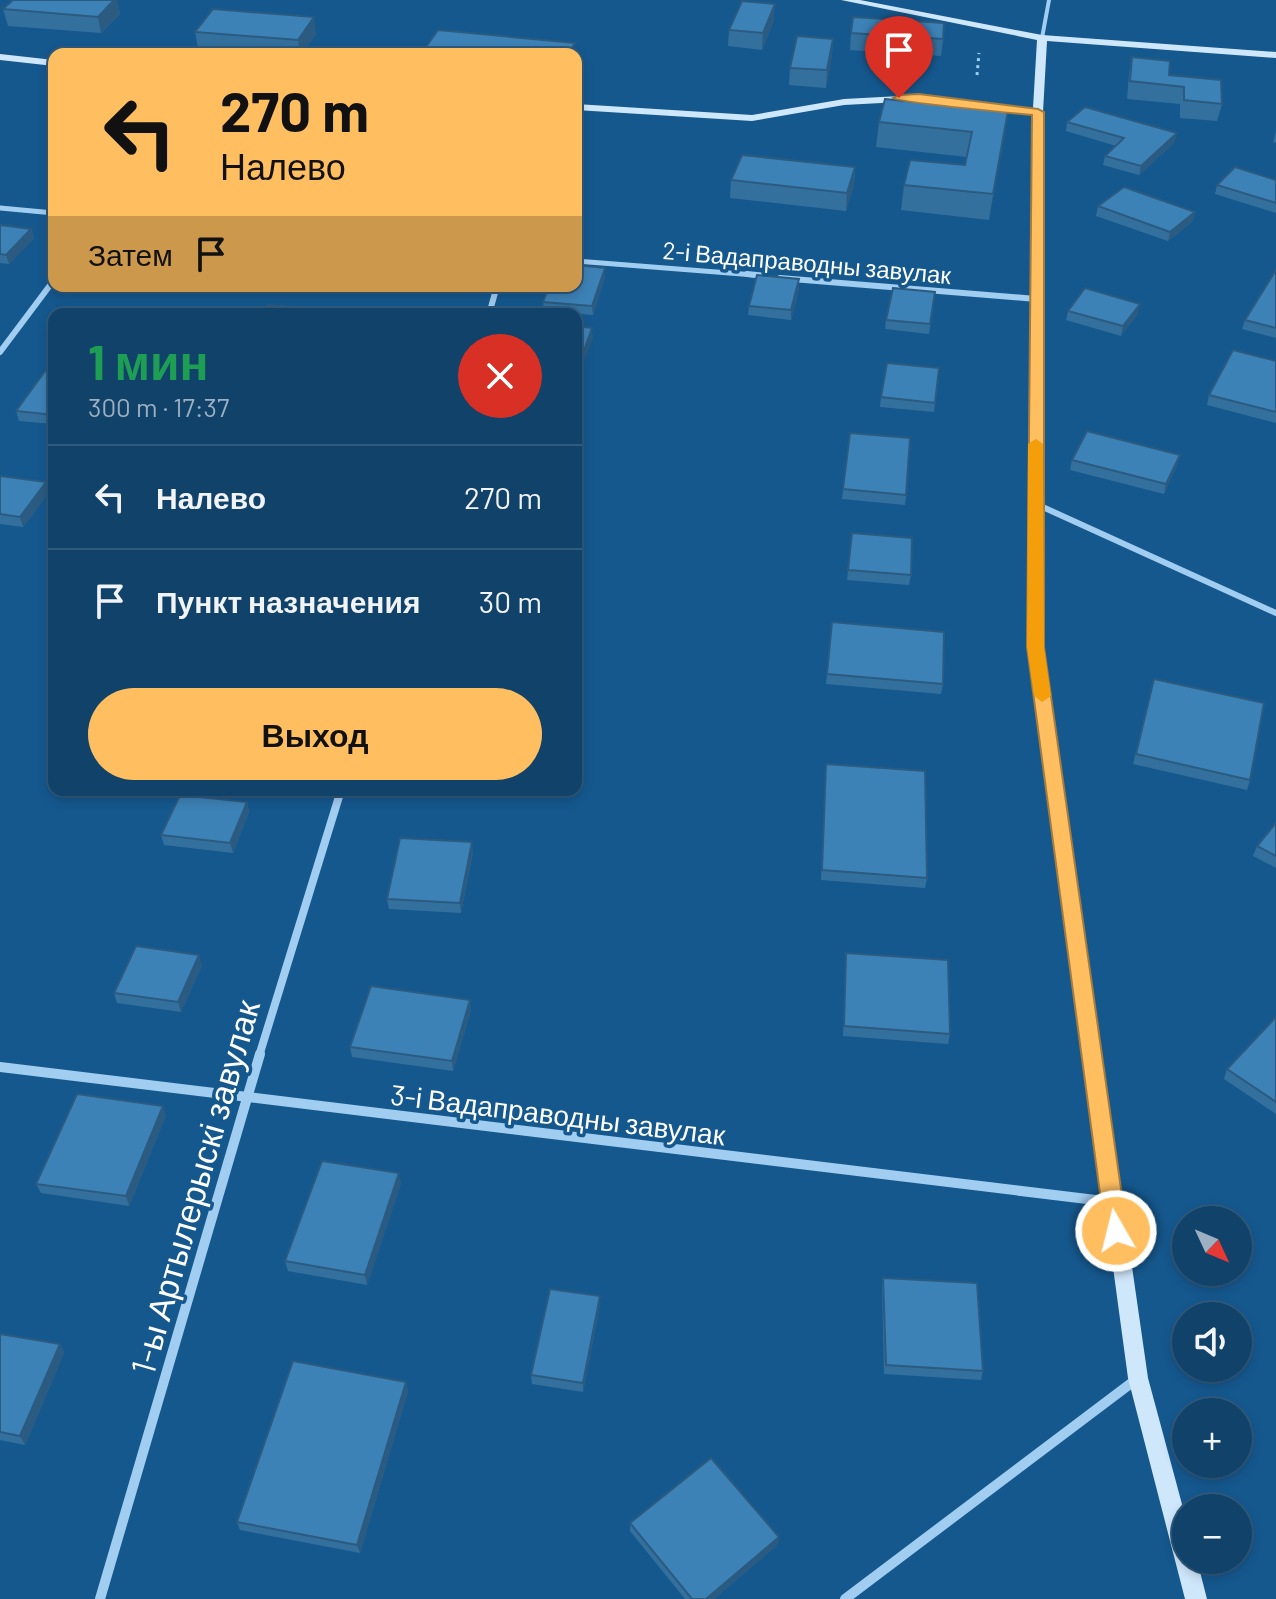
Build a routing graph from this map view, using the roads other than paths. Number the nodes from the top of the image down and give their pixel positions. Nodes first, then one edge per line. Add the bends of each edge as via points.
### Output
1 (846, 0) edge
2 (1049, 0) edge
3 (1042, 38) junction
4 (1276, 55) edge
5 (0, 57) edge
6 (48, 62) edge
7 (582, 107) edge
8 (1038, 112) junction
9 (0, 208) edge
10 (48, 212) edge
11 (582, 261) edge
12 (48, 288) edge
13 (1036, 299) junction
14 (0, 352) edge
15 (1036, 504) junction
16 (1276, 613) edge
17 (339, 796) edge
18 (0, 1067) edge
19 (246, 1098) junction
20 (1112, 1202) junction
21 (1138, 1378) junction
22 (100, 1599) edge
23 (845, 1599) edge
24 (1196, 1599) edge

1 - 3 main road
2 - 3 lane
3 - 4 main road
3 - 8 main road
5 - 6 main road
7 - 8 main road via 752,118 919,98
8 - 13 main road
9 - 10 street
11 - 13 street, 2-і Вадаправодны завулак
12 - 14 street
13 - 15 main road
15 - 16 street
15 - 20 main road via 1036,647
17 - 19 street, 1-ы Артылерыскі завулак
18 - 19 street, 3-і Вадаправодны завулак
19 - 20 street, 3-і Вадаправодны завулак
19 - 22 street, 1-ы Артылерыскі завулак
20 - 21 main road
21 - 23 street
21 - 24 main road

